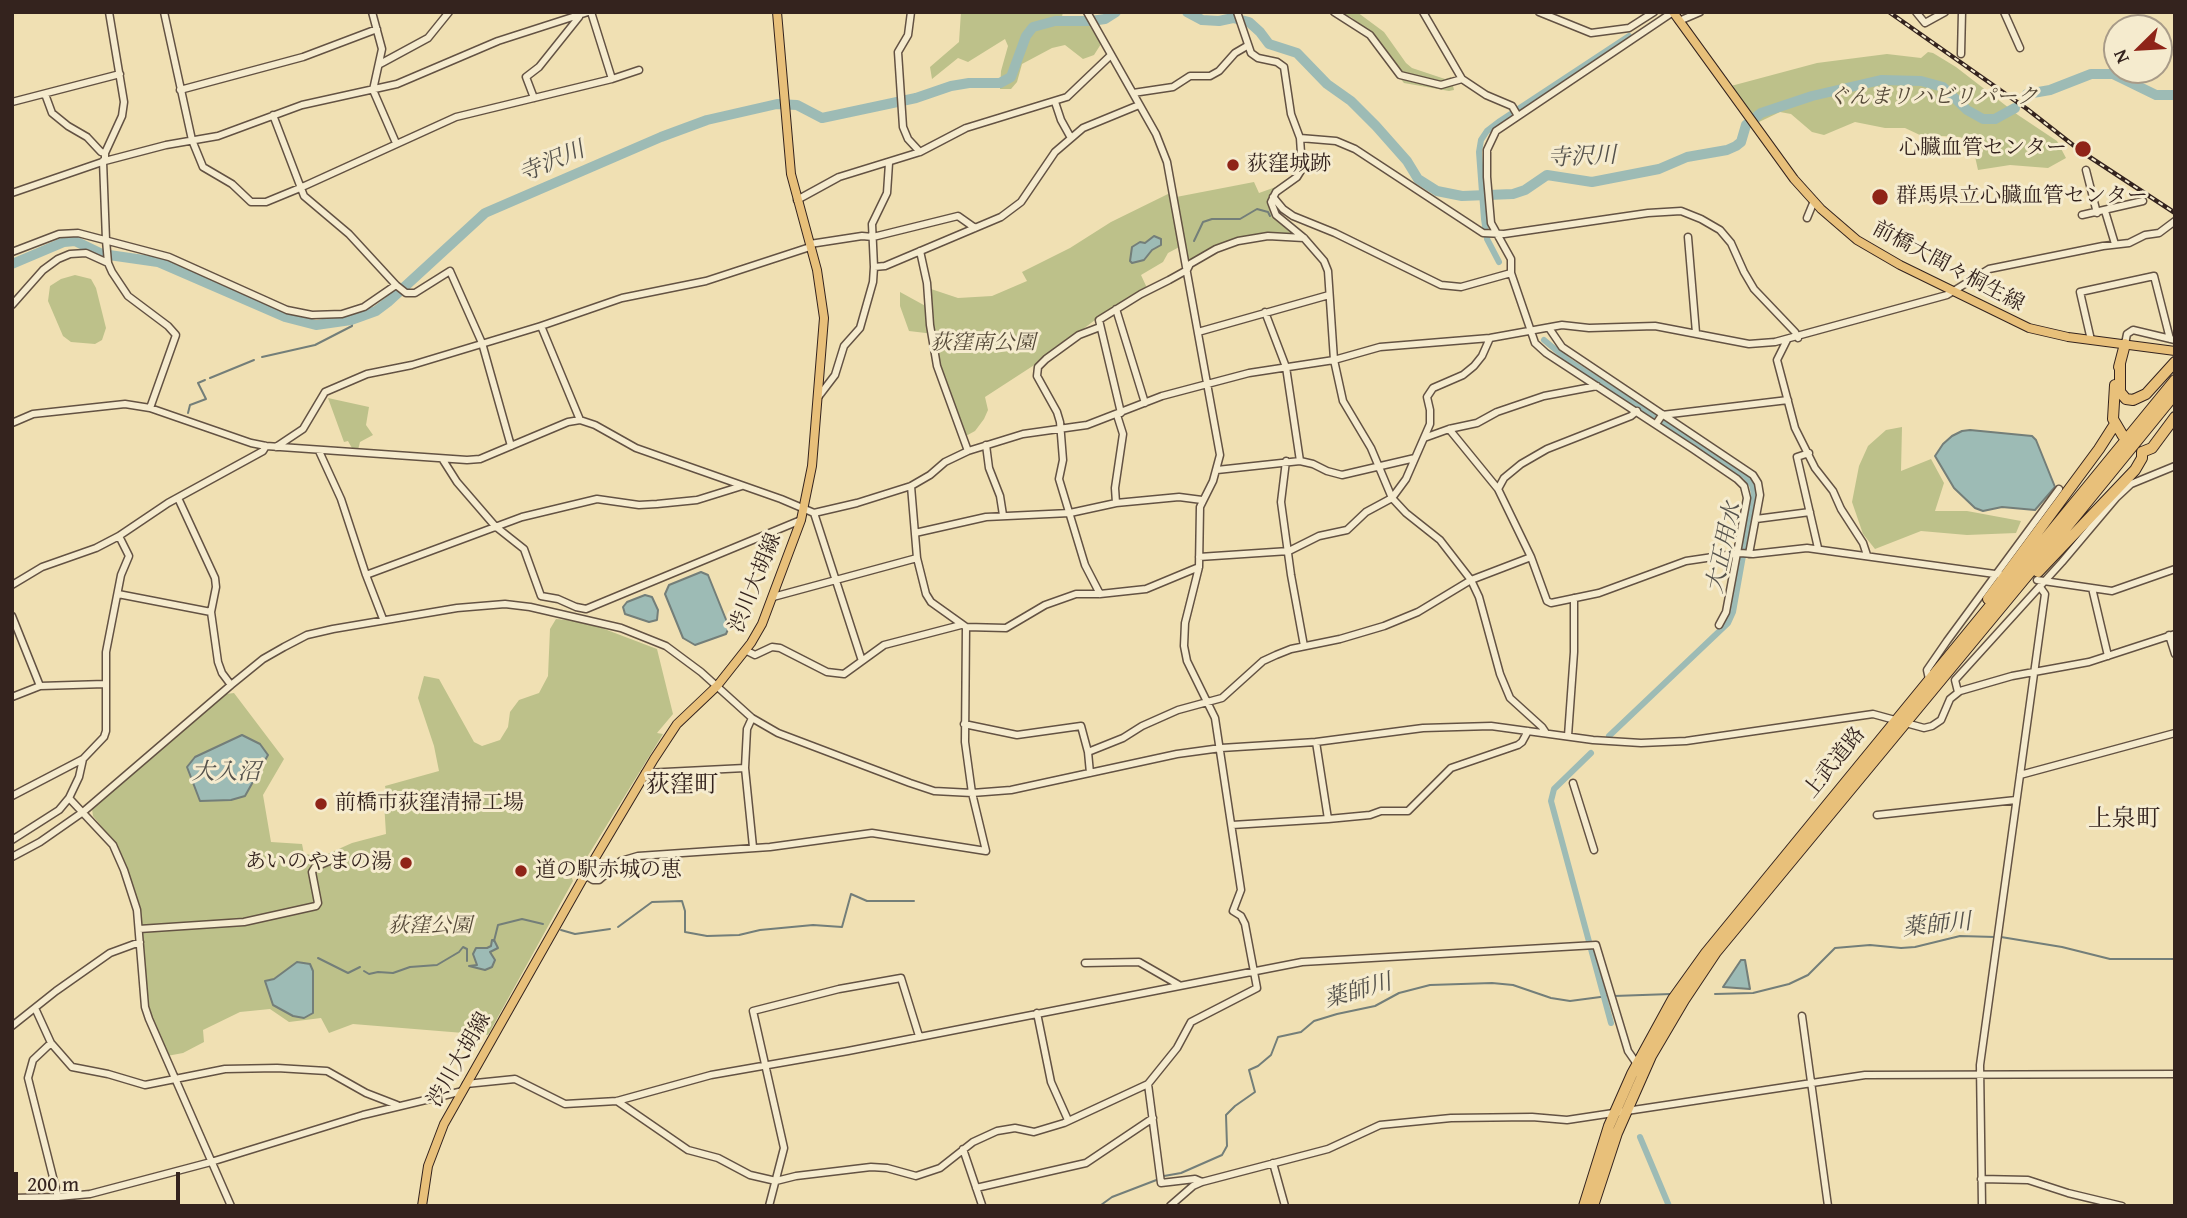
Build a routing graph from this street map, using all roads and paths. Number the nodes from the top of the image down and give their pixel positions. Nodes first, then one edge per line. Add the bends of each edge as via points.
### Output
1 (108, 12) edge
2 (164, 12) edge
3 (372, 12) edge
4 (449, 12) edge
5 (777, 12) edge
6 (911, 12) edge
7 (1237, 12) edge
8 (1334, 12) edge
9 (1423, 12) edge
10 (1539, 12) edge
11 (1654, 12) edge
12 (1673, 12) edge
13 (1700, 12) edge
14 (1916, 12) edge
15 (1945, 12) edge
16 (1962, 12) edge
17 (2004, 12) edge
18 (587, 13) edge
19 (1090, 18) edge
20 (1679, 21) junction
21 (377, 29) junction
22 (1247, 46) junction
23 (2020, 48) dead end
24 (1961, 54) dead end
25 (1111, 55) junction
26 (380, 64) junction
27 (639, 70) dead end
28 (120, 74) junction
29 (612, 79) junction
30 (1462, 79) junction
31 (180, 90) junction
32 (373, 90) junction
33 (1133, 93) junction
34 (45, 94) junction
35 (534, 98) junction
36 (12, 102) edge
37 (1055, 102) junction
38 (1139, 105) junction
39 (1516, 112) junction
40 (273, 115) junction
41 (1071, 138) junction
42 (1300, 138) junction
43 (192, 140) junction
44 (396, 144) junction
45 (920, 152) junction
46 (104, 158) junction
47 (889, 163) junction
48 (2086, 170) dead end
49 (300, 188) junction
50 (12, 193) edge
51 (1273, 197) junction
52 (797, 200) junction
53 (1814, 201) junction
54 (2143, 201) dead end
55 (1821, 209) junction
56 (2105, 211) junction
57 (2097, 213) junction
58 (2082, 215) dead end
59 (2175, 222) edge
60 (975, 228) junction
61 (1494, 234) junction
62 (873, 237) junction
63 (1688, 237) dead end
64 (1304, 238) junction
65 (106, 243) junction
66 (2115, 244) junction
67 (810, 245) junction
68 (920, 251) junction
69 (12, 252) edge
70 (108, 260) junction
71 (874, 267) junction
72 (1186, 270) junction
73 (1511, 273) junction
74 (397, 286) junction
75 (1953, 291) junction
76 (1329, 295) junction
77 (12, 305) edge
78 (1116, 309) junction
79 (1265, 312) junction
80 (541, 326) junction
81 (1100, 327) junction
82 (1549, 328) junction
83 (1531, 331) junction
84 (1198, 332) junction
85 (1696, 333) junction
86 (1490, 338) junction
87 (1798, 338) junction
88 (1787, 340) junction
89 (2172, 340) edge
90 (2091, 341) junction
91 (482, 343) junction
92 (2125, 344) junction
93 (2175, 351) edge
94 (1334, 360) junction
95 (2175, 362) edge
96 (2120, 363) junction
97 (1286, 368) junction
98 (2175, 380) edge
99 (1207, 383) junction
100 (1597, 386) junction
101 (2175, 394) edge
102 (819, 396) junction
103 (1788, 400) junction
104 (1145, 403) junction
105 (150, 408) junction
106 (1637, 411) junction
107 (1119, 414) junction
108 (2175, 417) edge
109 (1659, 419) junction
110 (580, 420) junction
111 (12, 424) edge
112 (2115, 424) junction
113 (1060, 429) junction
114 (1449, 429) junction
115 (2123, 436) dead end
116 (1423, 438) junction
117 (986, 445) junction
118 (266, 446) junction
119 (511, 446) junction
120 (276, 447) junction
121 (319, 451) junction
122 (968, 451) junction
123 (1809, 453) junction
124 (1415, 458) junction
125 (443, 460) junction
126 (1286, 461) junction
127 (1300, 461) junction
128 (2175, 466) edge
129 (1379, 467) junction
130 (1217, 470) junction
131 (742, 486) junction
132 (911, 486) junction
133 (1498, 489) junction
134 (2059, 489) dead end
135 (178, 498) junction
136 (1392, 498) junction
137 (1202, 500) junction
138 (1115, 503) junction
139 (804, 508) junction
140 (1810, 512) junction
141 (814, 513) junction
142 (1070, 513) junction
143 (1003, 515) junction
144 (1756, 519) junction
145 (801, 520) junction
146 (495, 526) junction
147 (915, 533) junction
148 (119, 536) junction
149 (1818, 548) junction
150 (1289, 551) junction
151 (1743, 554) junction
152 (1867, 555) junction
153 (1199, 557) junction
154 (1531, 557) junction
155 (917, 558) junction
156 (1199, 566) junction
157 (2175, 569) edge
158 (1999, 574) junction
159 (366, 575) junction
160 (1471, 580) junction
161 (836, 581) junction
162 (2040, 582) junction
163 (12, 585) edge
164 (2092, 588) junction
165 (118, 594) junction
166 (1100, 594) junction
167 (773, 597) junction
168 (1574, 598) junction
169 (576, 607) junction
170 (211, 612) junction
171 (12, 616) edge
172 (574, 617) junction
173 (383, 619) junction
174 (1719, 625) dead end
175 (964, 626) junction
176 (2172, 634) edge
177 (1304, 646) junction
178 (747, 651) junction
179 (2175, 654) edge
180 (1955, 655) junction
181 (2108, 656) junction
182 (862, 661) junction
183 (2033, 672) junction
184 (1929, 679) junction
185 (105, 684) junction
186 (231, 685) junction
187 (40, 686) junction
188 (717, 686) junction
189 (1958, 692) junction
190 (12, 697) edge
191 (1209, 702) junction
192 (752, 718) junction
193 (1899, 721) junction
194 (964, 724) junction
195 (1528, 731) junction
196 (1546, 733) junction
197 (2175, 733) edge
198 (1568, 736) junction
199 (1316, 742) junction
200 (1221, 748) junction
201 (1088, 752) junction
202 (83, 759) junction
203 (745, 768) junction
204 (645, 773) junction
205 (1090, 773) junction
206 (2020, 775) junction
207 (1573, 783) dead end
208 (972, 793) junction
209 (12, 796) edge
210 (69, 799) junction
211 (2016, 800) junction
212 (83, 812) junction
213 (1877, 815) dead end
214 (1328, 819) junction
215 (1232, 825) junction
216 (12, 840) edge
217 (753, 847) junction
218 (1594, 850) dead end
219 (12, 856) edge
220 (334, 859) dead end
221 (585, 875) junction
222 (139, 929) junction
223 (140, 942) junction
224 (1085, 963) dead end
225 (1254, 970) junction
226 (1179, 985) junction
227 (1679, 1000) junction
228 (35, 1008) junction
229 (1037, 1013) junction
230 (1802, 1016) dead end
231 (12, 1026) edge
232 (919, 1037) junction
233 (51, 1043) junction
234 (1637, 1064) junction
235 (764, 1065) junction
236 (2175, 1074) edge
237 (1980, 1076) junction
238 (176, 1078) junction
239 (1811, 1082) junction
240 (1149, 1084) junction
241 (465, 1088) junction
242 (617, 1101) junction
243 (400, 1106) junction
244 (1626, 1110) junction
245 (1615, 1113) junction
246 (1153, 1118) junction
247 (1068, 1120) junction
248 (963, 1149) junction
249 (211, 1162) junction
250 (1273, 1163) junction
251 (1981, 1179) junction
252 (776, 1181) junction
253 (1202, 1182) junction
254 (976, 1188) junction
255 (58, 1197) junction
256 (12, 1198) edge
257 (982, 1205) edge
258 (231, 1206) edge
259 (422, 1206) edge
260 (769, 1206) edge
261 (1170, 1206) edge
262 (1286, 1206) edge
263 (1584, 1206) edge
264 (1593, 1206) edge
265 (1828, 1206) edge
266 (1982, 1206) edge
267 (2122, 1206) edge

1 - 28 street
2 - 31 street
3 - 21 street
4 - 26 street via 428,38
5 - 52 main road, 渋川大胡線
6 - 45 street via 908,35 898,52 903,127
7 - 22 street
8 - 30 street via 1370,35 1400,75 1441,85
9 - 30 street
10 - 11 street via 1591,33 1629,28
12 - 20 main road
12 - 39 street
13 - 20 street
14 - 15 street via 1925,23
16 - 24 street
17 - 23 street
18 - 29 street
18 - 32 street via 498,41
18 - 35 street via 526,77
19 - 25 street
20 - 53 main road, 前橋大間々桐生線
21 - 26 street
21 - 31 street via 303,57
22 - 33 street via 1210,76 1190,76 1172,87
22 - 42 street via 1258,58 1283,67
25 - 33 street
25 - 37 street via 1067,97
26 - 32 street
27 - 29 street
28 - 34 street
28 - 46 street via 122,116
29 - 35 street
30 - 39 street
31 - 43 street
32 - 40 street
32 - 44 street
33 - 38 street
34 - 36 street
34 - 46 street via 52,113 87,137
35 - 44 street via 456,117
37 - 41 street
37 - 45 street via 966,128
38 - 41 street via 1083,128
38 - 72 street via 1167,162
39 - 61 street via 1490,140 1487,156
40 - 43 street via 218,136
40 - 49 street
41 - 60 street via 1055,152 1021,202
42 - 51 street via 1302,169
42 - 61 street via 1336,141 1355,149 1483,233
43 - 46 street
43 - 49 street via 203,167 251,202 266,202
44 - 49 street
45 - 47 street
46 - 50 street
46 - 65 street
47 - 52 street via 839,177
47 - 62 street via 887,193 872,224
48 - 57 street
49 - 74 street
51 - 64 street via 1276,215
51 - 73 street via 1293,216 1441,285 1461,287
52 - 67 main road, 渋川大胡線
53 - 55 main road, 前橋大間々桐生線
53 - 55 street via 1807,218
54 - 56 street
55 - 75 main road, 前橋大間々桐生線 via 1869,247
56 - 57 street
56 - 66 street
57 - 58 street
59 - 66 street via 2159,233
60 - 62 street via 958,215
60 - 68 street
61 - 73 street via 1511,259
61 - 87 street via 1681,211 1720,230 1754,289
62 - 67 street
62 - 71 street
63 - 85 street
64 - 72 street via 1268,236 1238,241 1216,249
64 - 76 street via 1324,261
65 - 69 street via 68,232
65 - 70 street
65 - 74 street via 169,257 287,310 312,315 342,314 364,307
66 - 75 street via 1995,267
67 - 80 street via 706,281 622,298
67 - 102 main road, 渋川大胡線 via 824,318
68 - 71 street
68 - 122 street via 937,366
70 - 77 street via 86,253 58,259
70 - 105 street via 128,296 176,335
71 - 102 street via 860,328 844,346 835,375
72 - 78 street
72 - 84 street
73 - 83 street
74 - 91 street via 415,293 450,271
75 - 87 street
75 - 90 main road, 前橋大間々桐生線 via 2028,328
76 - 79 street
76 - 94 street
78 - 81 street via 1098,320
78 - 104 street
79 - 84 street
79 - 97 street
80 - 91 street
80 - 110 street
81 - 107 street
81 - 113 street via 1079,335 1038,367 1037,376 1057,412
82 - 83 street
82 - 85 street via 1656,326
82 - 109 street via 1562,347
83 - 86 street
83 - 100 street via 1546,353
84 - 99 street
85 - 88 street via 1749,344
86 - 94 street via 1380,346
86 - 116 street via 1482,356 1464,375 1433,388 1427,397 1430,424
87 - 88 street
88 - 103 street via 1777,360
89 - 90 street via 2154,276 2080,292
89 - 92 street via 2133,330
90 - 92 main road, 前橋大間々桐生線
91 - 119 street
91 - 120 street via 412,365 367,373 325,392 305,427
92 - 93 main road, 前橋大間々桐生線
92 - 96 highway
94 - 97 street
94 - 129 street via 1343,401
95 - 96 highway via 2146,394 2133,400 2120,392
96 - 112 highway via 2112,407
97 - 99 street
97 - 127 street
98 - 180 highway, 上武道路
99 - 104 street
99 - 130 street via 1220,455
100 - 106 street
100 - 114 street via 1544,396 1477,424
101 - 180 highway, 上武道路
102 - 139 main road, 渋川大胡線
103 - 109 street
103 - 123 street via 1795,428
104 - 107 street
105 - 111 street via 125,404 33,414
105 - 118 street
106 - 109 street
106 - 133 street via 1547,449 1521,464
107 - 113 street
107 - 138 street via 1123,434
108 - 180 highway via 2152,448 2140,450 2139,463 2129,476 1985,633
109 - 144 street via 1753,475 1760,491
109 - 151 street via 1744,486
110 - 119 street
110 - 131 street via 628,444
112 - 115 highway
112 - 180 highway via 1962,634
113 - 117 street
113 - 142 street via 1063,460 1059,479
114 - 116 street
114 - 133 street
116 - 124 street
117 - 122 street
117 - 143 street
118 - 120 street
118 - 135 street via 263,452
119 - 125 street via 474,460
120 - 121 street
121 - 125 street
121 - 159 street via 341,499
122 - 132 street
123 - 140 street via 1797,457
123 - 152 street
124 - 129 street
124 - 136 street
125 - 146 street
126 - 127 street
126 - 130 street
126 - 150 street via 1281,502
127 - 129 street via 1342,475
128 - 162 street via 2128,486
129 - 136 street
130 - 137 street
131 - 139 street
131 - 146 street via 697,500 657,504 597,499
132 - 141 street
132 - 147 street
133 - 154 street
134 - 158 street
135 - 148 street
135 - 170 street via 215,578
136 - 150 street via 1366,512 1347,530 1319,536
136 - 160 street via 1440,540
137 - 138 street via 1179,497
137 - 153 street
138 - 142 street
139 - 141 street
139 - 145 main road, 渋川大胡線
140 - 144 street
140 - 149 street
141 - 161 street
142 - 143 street
142 - 166 street via 1085,565
143 - 147 street
144 - 151 street
145 - 167 main road, 渋川大胡線
145 - 169 street via 586,609
146 - 159 street
146 - 169 street via 524,549 541,596
147 - 155 street
148 - 163 street via 41,567
148 - 165 street via 129,556
149 - 151 street
149 - 152 street
150 - 153 street
150 - 177 street
151 - 168 street via 1686,561
151 - 174 street
152 - 158 street
153 - 156 street
154 - 160 street
154 - 168 street via 1547,601
155 - 161 street
155 - 175 street via 931,603
156 - 166 street via 1146,589
156 - 191 street via 1184,646
157 - 164 street via 2112,591
158 - 184 street via 1927,670
159 - 173 street
160 - 177 street via 1418,612 1384,626
160 - 196 street via 1510,698
161 - 167 street
161 - 182 street
162 - 164 street
162 - 183 street via 2045,594
162 - 189 street via 1955,680
164 - 181 street
165 - 170 street
165 - 185 street via 106,652
166 - 175 street via 1076,594 1045,605 1006,628
167 - 178 main road, 渋川大胡線
168 - 198 street
169 - 172 street
170 - 186 street via 218,662
171 - 187 street
172 - 173 street via 505,604
172 - 188 street via 621,628 666,646
173 - 186 street via 307,635 263,659
175 - 182 street via 884,645
175 - 194 street
176 - 179 street
176 - 181 street
177 - 191 street via 1264,661 1222,698
178 - 182 street via 755,655 780,648 827,672 844,674
178 - 188 main road, 渋川大胡線
180 - 184 highway, 上武道路
180 - 193 highway, 上武道路
181 - 183 street
183 - 189 street
183 - 206 street
184 - 193 highway, 上武道路
185 - 187 street
185 - 202 street via 106,731
186 - 212 street
187 - 190 street
188 - 192 street
188 - 204 main road, 渋川大胡線 via 677,724
189 - 193 street via 1937,723 1919,729
191 - 200 street
191 - 201 street via 1178,710
192 - 203 street
192 - 208 street via 778,733 910,783 934,791
193 - 198 street via 1873,714 1658,743
193 - 227 highway, 上武道路 via 1739,910
194 - 201 street via 1017,735 1081,726
194 - 208 street
195 - 196 street
195 - 199 street via 1484,726 1423,728
195 - 214 street via 1518,744 1451,768 1408,811
196 - 198 street
197 - 206 street
199 - 200 street
199 - 214 street
200 - 205 street
200 - 215 street
201 - 205 street
202 - 209 street
202 - 210 street
203 - 204 street
203 - 217 street
204 - 221 main road, 渋川大胡線
205 - 208 street via 1011,790
206 - 211 street
207 - 218 street
208 - 217 street via 986,851 872,833
210 - 212 street
210 - 216 street
211 - 213 street
211 - 237 street
212 - 219 street
212 - 222 street via 113,845 137,910
214 - 215 street
215 - 225 street via 1241,890 1233,911 1244,924
217 - 221 street via 638,856 621,861 599,880
220 - 222 street via 312,872 316,906 244,922
221 - 241 main road, 渋川大胡線
222 - 223 street
223 - 228 street via 110,953
223 - 238 street via 145,1007
224 - 226 street via 1139,962
225 - 226 street
225 - 234 street via 1302,962 1596,945 1630,1055
225 - 240 street via 1257,988 1191,1022
226 - 229 street
227 - 234 highway, 上武道路
227 - 244 highway, 上武道路
228 - 231 street
228 - 233 street
229 - 232 street
229 - 247 street via 1051,1082
230 - 239 street
232 - 235 street
232 - 235 street via 901,978 872,983 753,1011
233 - 238 street via 72,1067 145,1085
233 - 255 street via 33,1060 28,1078
234 - 245 highway, 上武道路
235 - 242 street
235 - 252 street via 784,1148
236 - 237 street
237 - 239 street via 1865,1075
237 - 251 street
238 - 243 street via 225,1069 327,1071
238 - 249 street
239 - 244 street
239 - 265 street
240 - 246 street
240 - 247 street
241 - 242 street via 515,1079 565,1104
241 - 243 street
241 - 259 main road, 渋川大胡線 via 434,1149
242 - 252 street via 688,1150
243 - 249 street
244 - 245 street
244 - 264 highway, 上武道路
245 - 250 street via 1567,1120 1451,1118 1380,1125 1328,1149
245 - 263 highway, 上武道路
246 - 253 street via 1161,1183 1195,1178
246 - 254 street via 1086,1163
247 - 248 street via 1034,1132 997,1131
248 - 252 street via 940,1168 916,1176 871,1167
248 - 254 street
249 - 255 street via 90,1194
249 - 258 street
250 - 253 street
250 - 262 street
251 - 266 street
251 - 267 street via 2023,1179
252 - 260 street
253 - 261 street
254 - 257 street
255 - 256 street

